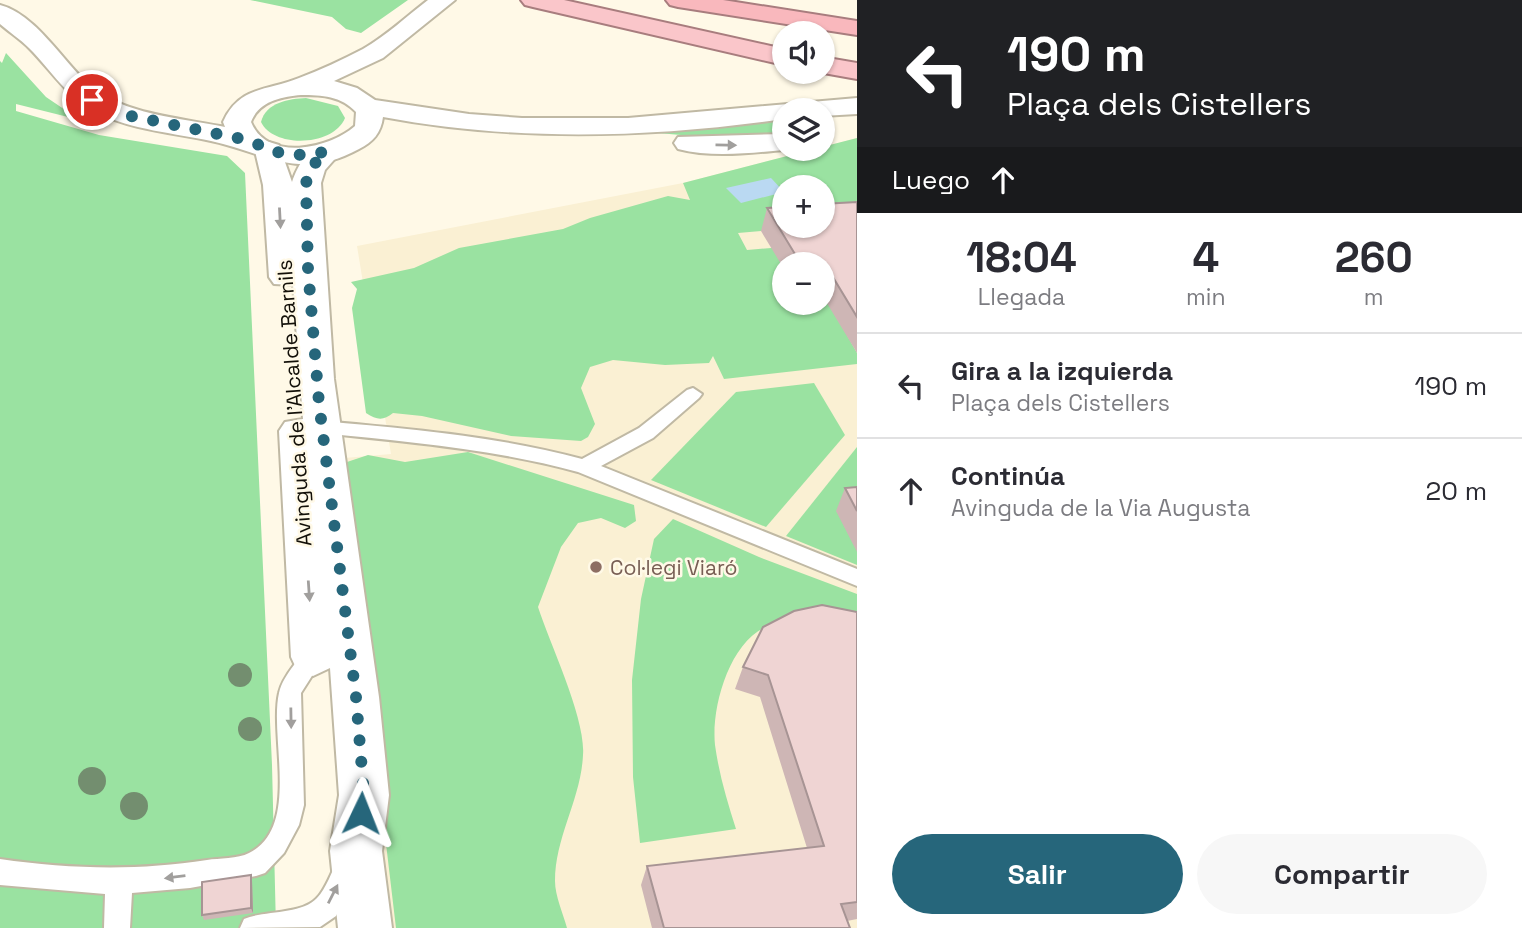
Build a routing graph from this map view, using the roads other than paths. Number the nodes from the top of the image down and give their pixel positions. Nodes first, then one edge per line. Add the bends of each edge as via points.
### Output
1 (443, 0) edge
2 (533, 0) edge
3 (539, 0) edge
4 (678, 0) edge
5 (0, 12) edge
6 (857, 28) edge
7 (772, 39) edge
8 (835, 50) edge
9 (374, 53) junction
10 (857, 53) edge
11 (772, 54) edge
12 (835, 67) edge
13 (857, 71) edge
14 (301, 87) junction
15 (361, 102) junction
16 (250, 103) junction
17 (857, 106) edge
18 (835, 108) edge
19 (772, 113) edge
20 (452, 121) junction
21 (160, 122) junction
22 (561, 125) junction
23 (857, 127) edge
24 (835, 131) edge
25 (363, 135) junction
26 (772, 143) edge
27 (258, 145) junction
28 (327, 152) junction
29 (693, 394) dead end
30 (322, 427) junction
31 (584, 467) junction
32 (857, 578) edge
33 (313, 657) joint
34 (356, 851) junction
35 (0, 872) edge
36 (119, 884) junction
37 (117, 928) edge
38 (253, 928) edge
39 (365, 928) edge

1 - 9 street
2 - 11 highway
3 - 7 highway
4 - 6 highway
5 - 21 street via 38,43 92,100 126,115
8 - 10 highway
9 - 14 street
9 - 15 street via 357,84
12 - 13 highway
14 - 15 street via 331,89
14 - 16 street via 272,92
15 - 20 street
15 - 25 street via 371,120
16 - 21 street via 202,117
16 - 27 street, Avinguda de l'Alcalde Barnils via 237,121 238,129
17 - 18 street
19 - 22 street via 695,124
20 - 22 street
20 - 25 street
21 - 27 street
22 -> 26 street via 689,143
23 - 24 street
25 - 28 street
27 - 28 street via 298,155
27 -> 33 street, Avinguda de l'Alcalde Barnils via 278,185
28 - 30 street, Avinguda de l'Alcalde Barnils via 311,167 306,190
29 - 31 lane via 646,433
30 - 31 lane via 469,442
30 - 34 street, Avinguda de l'Alcalde Barnils via 364,795
31 - 32 lane
33 -> 36 lane via 290,691 292,810 270,852 256,864
38 -> 34 lane via 311,918 327,907
34 - 39 street, Avinguda de l'Alcalde Barnils
35 - 36 lane via 51,881
36 - 37 lane

